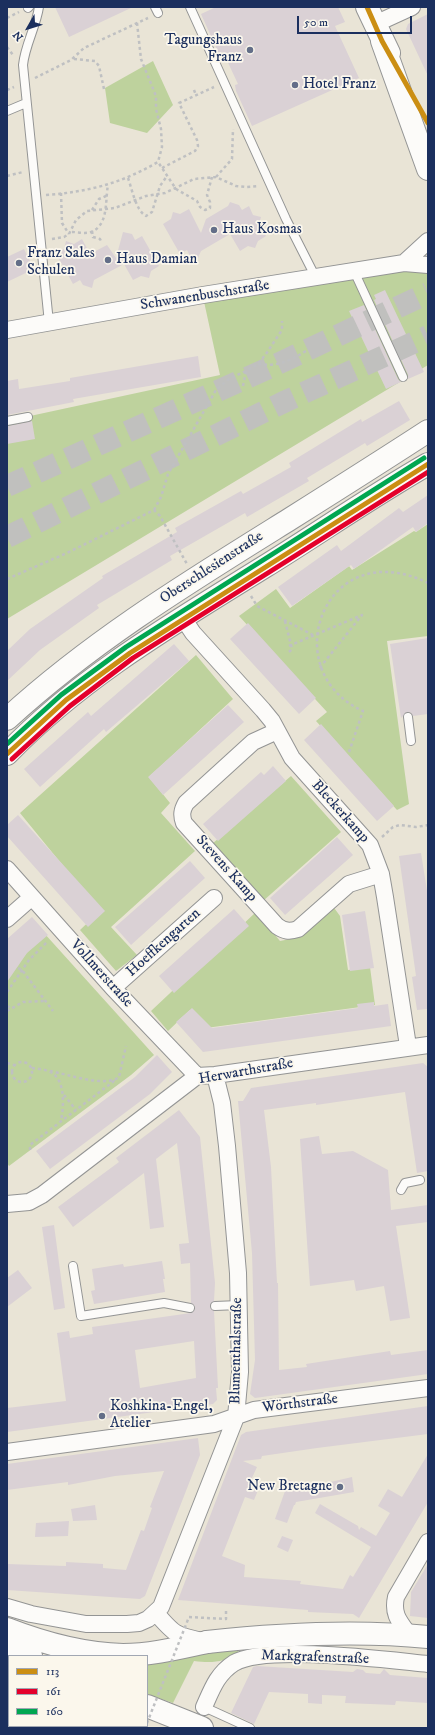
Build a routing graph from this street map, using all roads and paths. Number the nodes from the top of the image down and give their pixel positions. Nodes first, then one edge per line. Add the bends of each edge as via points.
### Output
1 (39, 7) edge
2 (190, 7) edge
3 (412, 7) edge
4 (157, 10) edge
5 (137, 23) junction
6 (374, 24) edge
7 (74, 59) junction
8 (25, 82) junction
9 (224, 83) junction
10 (104, 89) dead end
11 (194, 90) dead end
12 (196, 95) junction
13 (232, 102) junction
14 (26, 103) junction
15 (7, 112) edge
16 (428, 123) edge
17 (158, 162) junction
18 (162, 168) junction
19 (428, 169) edge
20 (33, 171) junction
21 (7, 176) edge
22 (166, 176) junction
23 (212, 177) junction
24 (216, 177) junction
25 (128, 178) junction
26 (269, 181) junction
27 (108, 185) junction
28 (176, 189) junction
29 (61, 194) junction
30 (157, 194) junction
31 (36, 196) junction
32 (106, 196) junction
33 (136, 200) junction
34 (92, 210) junction
35 (105, 210) junction
36 (92, 232) junction
37 (71, 233) junction
38 (40, 240) junction
39 (428, 241) edge
40 (102, 242) dead end
41 (404, 263) junction
42 (428, 265) edge
43 (354, 271) junction
44 (316, 278) junction
45 (282, 320) dead end
46 (50, 322) junction
47 (7, 330) edge
48 (309, 349) dead end
49 (258, 364) junction
50 (246, 371) junction
51 (403, 377) dead end
52 (243, 386) dead end
53 (28, 417) dead end
54 (7, 421) edge
55 (428, 431) edge
56 (428, 464) edge
57 (154, 510) junction
58 (188, 564) dead end
59 (7, 579) edge
60 (428, 583) edge
61 (250, 596) dead end
62 (183, 618) junction
63 (285, 620) junction
64 (317, 633) junction
65 (313, 635) junction
66 (290, 646) junction
67 (289, 652) dead end
68 (321, 666) junction
69 (318, 670) dead end
70 (408, 717) dead end
71 (7, 719) edge
72 (277, 730) junction
73 (411, 741) dead end
74 (349, 752) dead end
75 (7, 754) edge
76 (428, 825) edge
77 (370, 845) junction
78 (7, 869) edge
79 (381, 874) junction
80 (32, 897) junction
81 (214, 898) dead end
82 (7, 919) edge
83 (47, 942) dead end
84 (18, 968) dead end
85 (22, 970) junction
86 (113, 988) junction
87 (7, 992) edge
88 (46, 1001) junction
89 (7, 1006) edge
90 (11, 1008) junction
91 (7, 1011) edge
92 (53, 1011) dead end
93 (428, 1044) edge
94 (126, 1046) dead end
95 (408, 1046) junction
96 (7, 1063) edge
97 (14, 1065) junction
98 (32, 1068) junction
99 (50, 1071) junction
100 (215, 1075) junction
101 (197, 1076) junction
102 (114, 1081) junction
103 (116, 1084) dead end
104 (64, 1095) junction
105 (76, 1110) junction
106 (61, 1121) junction
107 (30, 1150) dead end
108 (420, 1180) dead end
109 (401, 1190) dead end
110 (7, 1204) edge
111 (73, 1266) dead end
112 (215, 1306) dead end
113 (239, 1306) junction
114 (190, 1308) dead end
115 (428, 1388) edge
116 (236, 1417) junction
117 (7, 1452) edge
118 (428, 1542) edge
119 (7, 1607) edge
120 (226, 1610) dead end
121 (156, 1613) junction
122 (7, 1629) edge
123 (419, 1636) edge
124 (207, 1642) junction
125 (7, 1645) edge
126 (29, 1655) edge
127 (428, 1664) edge
128 (148, 1706) edge
129 (203, 1717) edge
130 (148, 1720) edge
131 (250, 1728) edge

1 - 8 lane via 24,56
2 - 9 lane
3 - 6 street
4 - 5 path
5 - 7 path via 84,48
5 - 17 path via 141,59 156,96 161,129 162,147
6 - 16 main road
6 - 19 main road
7 - 8 path
7 - 10 path via 95,61 99,66
8 - 14 lane
9 - 12 path
9 - 13 lane
11 - 12 path
12 - 18 path via 179,103 198,146 195,151
13 - 24 path via 226,112 233,130 232,159
13 - 26 lane
14 - 15 lane
14 - 20 lane
17 - 18 path
17 - 25 path
18 - 22 path
20 - 21 path
20 - 31 lane
22 - 28 path
22 - 30 path
23 - 24 path
23 - 28 path via 194,179
23 - 28 path via 207,195 210,202 208,210 202,209 197,201
24 - 26 path via 230,184 246,187 256,187
25 - 27 path
25 - 33 path
26 - 44 lane
27 - 29 path
27 - 32 path
28 - 30 path
29 - 31 path
29 - 37 path via 62,223
30 - 33 path
30 - 33 path via 150,215 142,214
31 - 38 lane
32 - 34 path via 99,199
32 - 35 path
33 - 35 path
34 - 35 path
34 - 37 path via 78,218
35 - 36 path via 101,225
36 - 37 path
36 - 40 path via 93,237
37 - 38 path via 64,237
38 - 46 lane
39 - 41 street
41 - 42 street, Schwanenbuschstraße
41 - 43 street, Schwanenbuschstraße
43 - 44 street, Schwanenbuschstraße
43 - 51 lane
44 - 46 street, Schwanenbuschstraße
45 - 49 path via 282,330
46 - 47 street, Schwanenbuschstraße
48 - 49 path via 288,362 269,366
49 - 50 path
50 - 52 path
50 - 57 path via 228,379 216,390 168,474 162,497
53 - 54 lane
55 - 71 main road, Oberschlesienstraße via 119,629
56 - 62 main road, Oberschlesienstraße via 356,506 320,533
57 - 58 path
57 - 59 path
60 - 64 path via 412,575 397,572 361,576 342,587 327,604
61 - 63 path via 257,606
62 - 72 street, Bleckerkamp via 263,710
62 - 75 main road, Oberschlesienstraße via 79,689
63 - 65 path
63 - 66 path
64 - 65 path
64 - 68 path
64 - 68 path via 362,615
65 - 66 path
66 - 67 path via 292,649
68 - 69 path
68 - 74 path via 336,691 363,711
70 - 73 lane
72 - 77 street, Bleckerkamp via 292,758
72 - 79 street, Stevens Kamp via 253,742 186,803 182,809 184,823 284,931 298,930 349,884
76 - 77 path via 400,825
77 - 79 street, Bleckerkamp
78 - 80 street, Vollmerstraße
79 - 95 street, Bleckerkamp
80 - 82 street
80 - 86 street, Vollmerstraße
81 - 86 street, Hoeffkengarten
83 - 85 path
84 - 85 path
85 - 87 path
85 - 88 path
86 - 101 street, Vollmerstraße
88 - 90 path via 23,1002
88 - 92 path
89 - 90 path
90 - 91 path
93 - 95 street, Herwarthstraße
94 - 102 path via 119,1077
95 - 100 street, Herwarthstraße
96 - 97 path
97 - 98 path via 23,1061 29,1063
97 - 98 path via 12,1074 18,1082 28,1080 32,1075
98 - 99 path
99 - 102 path via 103,1082
99 - 104 path
100 - 101 street, Herwarthstraße
100 - 113 street, Blumenthalstraße via 222,1103 227,1146
101 - 110 street, Herwarthstraße via 42,1195 29,1202
102 - 103 path
102 - 105 path
104 - 105 path
104 - 106 path
105 - 106 path
106 - 107 path via 30,1145
108 - 109 lane via 405,1183
111 - 114 lane via 81,1316 164,1303
112 - 113 lane
113 - 116 street, Blumenthalstraße via 240,1372
115 - 116 street, Wörthstraße via 254,1410
116 - 117 street, Wörthstraße via 214,1424
116 - 121 street, Blumenthalstraße via 161,1607
118 - 123 street via 396,1597 394,1607 398,1619
119 - 121 street via 86,1624 139,1623
120 - 130 path, bridge via 226,1619 189,1617
121 - 124 street via 179,1636
122 - 124 main road via 60,1645 122,1655 160,1652
123 - 124 main road via 342,1634
125 - 126 main road
127 - 129 street, Markgrafenstraße via 340,1656 256,1655 235,1663 216,1679
128 - 129 main road
129 - 131 lane

